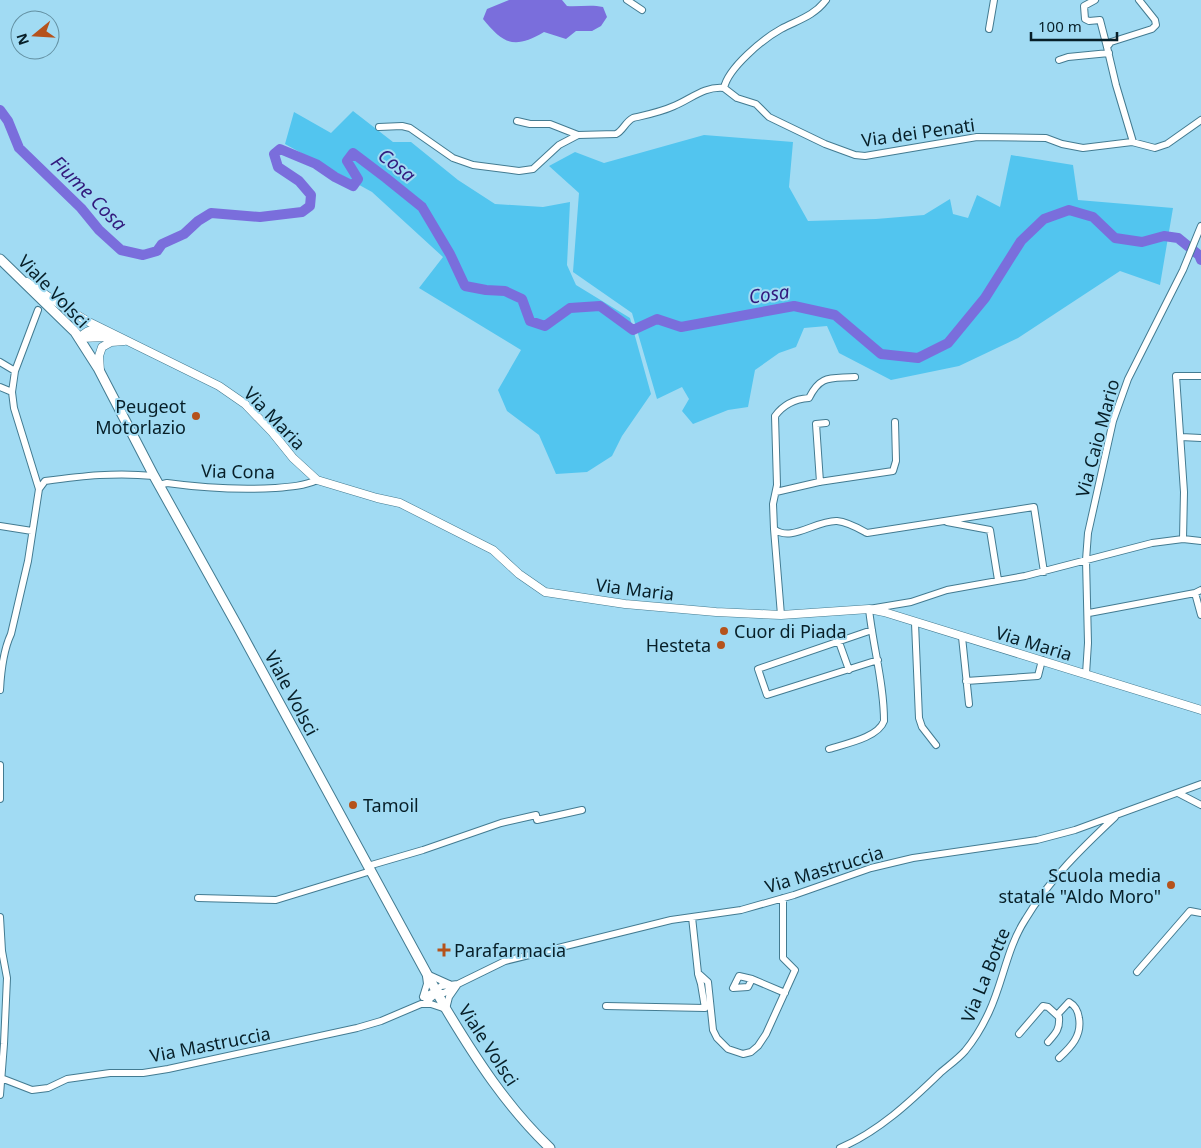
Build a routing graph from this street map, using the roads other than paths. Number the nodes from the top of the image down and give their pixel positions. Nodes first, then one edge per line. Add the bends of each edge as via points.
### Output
1 (627, 0) edge
2 (826, 0) edge
3 (994, 0) edge
4 (1095, 0) edge
5 (1139, 0) edge
6 (642, 10) dead end
7 (989, 29) dead end
8 (1108, 50) junction
9 (1058, 60) dead end
10 (724, 88) junction
11 (1201, 120) edge
12 (517, 121) dead end
13 (379, 127) dead end
14 (578, 135) junction
15 (1133, 142) junction
16 (1201, 226) edge
17 (0, 259) edge
18 (14, 272) junction
19 (38, 310) dead end
20 (111, 332) junction
21 (79, 338) junction
22 (128, 341) junction
23 (0, 362) edge
24 (16, 370) junction
25 (101, 374) junction
26 (1201, 376) edge
27 (855, 377) dead end
28 (0, 387) edge
29 (12, 392) junction
30 (895, 422) dead end
31 (826, 423) dead end
32 (1181, 437) junction
33 (1201, 438) edge
34 (154, 476) junction
35 (317, 480) junction
36 (820, 482) junction
37 (159, 485) junction
38 (39, 489) junction
39 (776, 492) junction
40 (941, 521) junction
41 (0, 526) edge
42 (774, 529) junction
43 (32, 531) junction
44 (1183, 539) junction
45 (1201, 541) edge
46 (1086, 560) junction
47 (1044, 572) junction
48 (998, 580) junction
49 (1198, 591) edge
50 (869, 609) junction
51 (1089, 613) junction
52 (781, 615) junction
53 (1201, 615) edge
54 (915, 623) junction
55 (872, 630) junction
56 (962, 637) junction
57 (839, 642) junction
58 (878, 660) junction
59 (1042, 660) junction
60 (849, 670) junction
61 (1086, 674) junction
62 (966, 681) junction
63 (0, 690) edge
64 (968, 704) dead end
65 (1201, 710) edge
66 (936, 745) dead end
67 (829, 749) dead end
68 (0, 764) edge
69 (1201, 784) edge
70 (1178, 793) junction
71 (0, 799) edge
72 (1201, 805) edge
73 (582, 810) dead end
74 (1118, 815) junction
75 (370, 869) junction
76 (198, 898) dead end
77 (783, 898) junction
78 (1201, 913) edge
79 (0, 917) edge
80 (692, 917) junction
81 (426, 972) junction
82 (1137, 972) dead end
83 (698, 974) junction
84 (752, 979) dead end
85 (453, 986) junction
86 (437, 992) junction
87 (784, 993) junction
88 (423, 1000) junction
89 (606, 1006) dead end
90 (446, 1009) junction
91 (1057, 1015) junction
92 (1019, 1034) dead end
93 (1048, 1042) dead end
94 (1059, 1058) dead end
95 (2, 1078) junction
96 (0, 1095) edge
97 (550, 1148) edge
98 (840, 1148) edge

1 - 6 street
2 - 10 street via 819,9 781,29 753,50 735,69
3 - 7 street
4 - 8 street via 1084,6 1086,18 1089,21 1100,20
5 - 8 street via 1156,24 1152,29 1111,42
8 - 9 street
8 - 15 street
10 - 14 street via 701,91 674,106 628,120 616,134
10 - 15 street, Via dei Penati via 737,98 756,104 769,117 855,155 977,137 1046,138 1083,148
11 - 15 street, Via dei Penati via 1160,147
12 - 14 street via 550,124
13 - 14 street via 410,128 452,158 473,165 519,171 533,169 559,145
16 - 46 street, Via Caio Mario via 1183,270 1128,379 1113,421 1088,533
17 - 18 main road, Viale Volsci
18 - 20 street, Via Maria via 62,306
18 - 21 main road, Viale Volsci
19 - 24 street
20 - 21 street via 93,329
20 - 22 street, Via Maria
21 - 22 street via 107,337
21 - 25 main road, Viale Volsci
22 - 25 street via 111,342 102,347 99,356
22 - 35 street, Via Maria via 219,386 245,404
23 - 24 street
24 - 29 street
25 - 34 main road, Viale Volsci
26 - 32 street via 1176,376
27 - 39 street via 821,382 809,398 790,403 775,416
28 - 29 street
29 - 38 street
30 - 36 street via 896,461 893,471
31 - 36 street via 816,424
32 - 33 street
32 - 44 street
34 - 37 main road, Viale Volsci
34 - 38 street via 104,474 45,481
35 - 37 street, Via Cona via 286,487 244,489 167,482
35 - 52 street, Via Maria via 400,503 493,550 545,592 680,609
36 - 39 street
37 - 75 main road, Viale Volsci
38 - 43 street
39 - 42 street
40 - 42 street via 867,533 839,521 817,524 796,533 779,533
40 - 47 street via 1034,507
40 - 48 street via 990,530
41 - 43 street
42 - 52 street
43 - 63 street
44 - 45 street
44 - 46 street via 1152,543
46 - 47 street
46 - 51 street, Via Caio Mario
47 - 48 street
48 - 50 street
49 - 51 street
49 - 53 street
50 - 52 street, Via Maria
50 - 54 street, Via Maria
50 - 55 street
51 - 61 street, Via Caio Mario
54 - 56 street, Via Maria
54 - 66 street via 919,718
55 - 57 street
55 - 58 street
56 - 59 street, Via Maria
56 - 62 street
57 - 60 street
57 - 60 street via 758,669 767,695
58 - 60 street
58 - 67 street via 884,714 882,726 871,735
59 - 61 street, Via Maria
59 - 62 street via 1038,676
61 - 65 street, Via Maria
62 - 64 street
68 - 71 street
69 - 70 street, Via Mastruccia
70 - 72 street
70 - 74 street, Via Mastruccia
73 - 75 street via 537,820 536,815 501,823
74 - 77 street, Via Mastruccia via 1037,840 913,858 871,868
74 - 98 street, Via La Botte via 1088,842 1046,889 1024,921 991,1007 964,1053 875,1128
75 - 76 street via 276,900
75 - 81 main road, Viale Volsci
77 - 80 street, Via Mastruccia via 741,910
77 - 87 street via 783,958 795,970
78 - 82 street via 1190,911
79 - 95 street via 7,978
80 - 83 street
80 - 85 street, Via Mastruccia via 505,960
81 - 85 street
81 - 86 main road, Viale Volsci
81 - 88 street
83 - 87 street via 708,982 716,1038 728,1050 743,1054 758,1046
83 - 89 street via 705,1008
84 - 87 street
85 - 86 street, Via Mastruccia via 441,986
85 - 90 street
86 - 88 street, Via Mastruccia
86 - 90 main road, Viale Volsci
88 - 90 street
88 - 95 street, Via Mastruccia via 381,1021 357,1028 168,1069 67,1079 48,1088 32,1090
90 - 97 main road, Viale Volsci via 505,1099
91 - 92 street via 1043,1006
91 - 93 street via 1060,1027
91 - 94 street via 1069,1002 1078,1013 1080,1025 1074,1043
95 - 96 street

